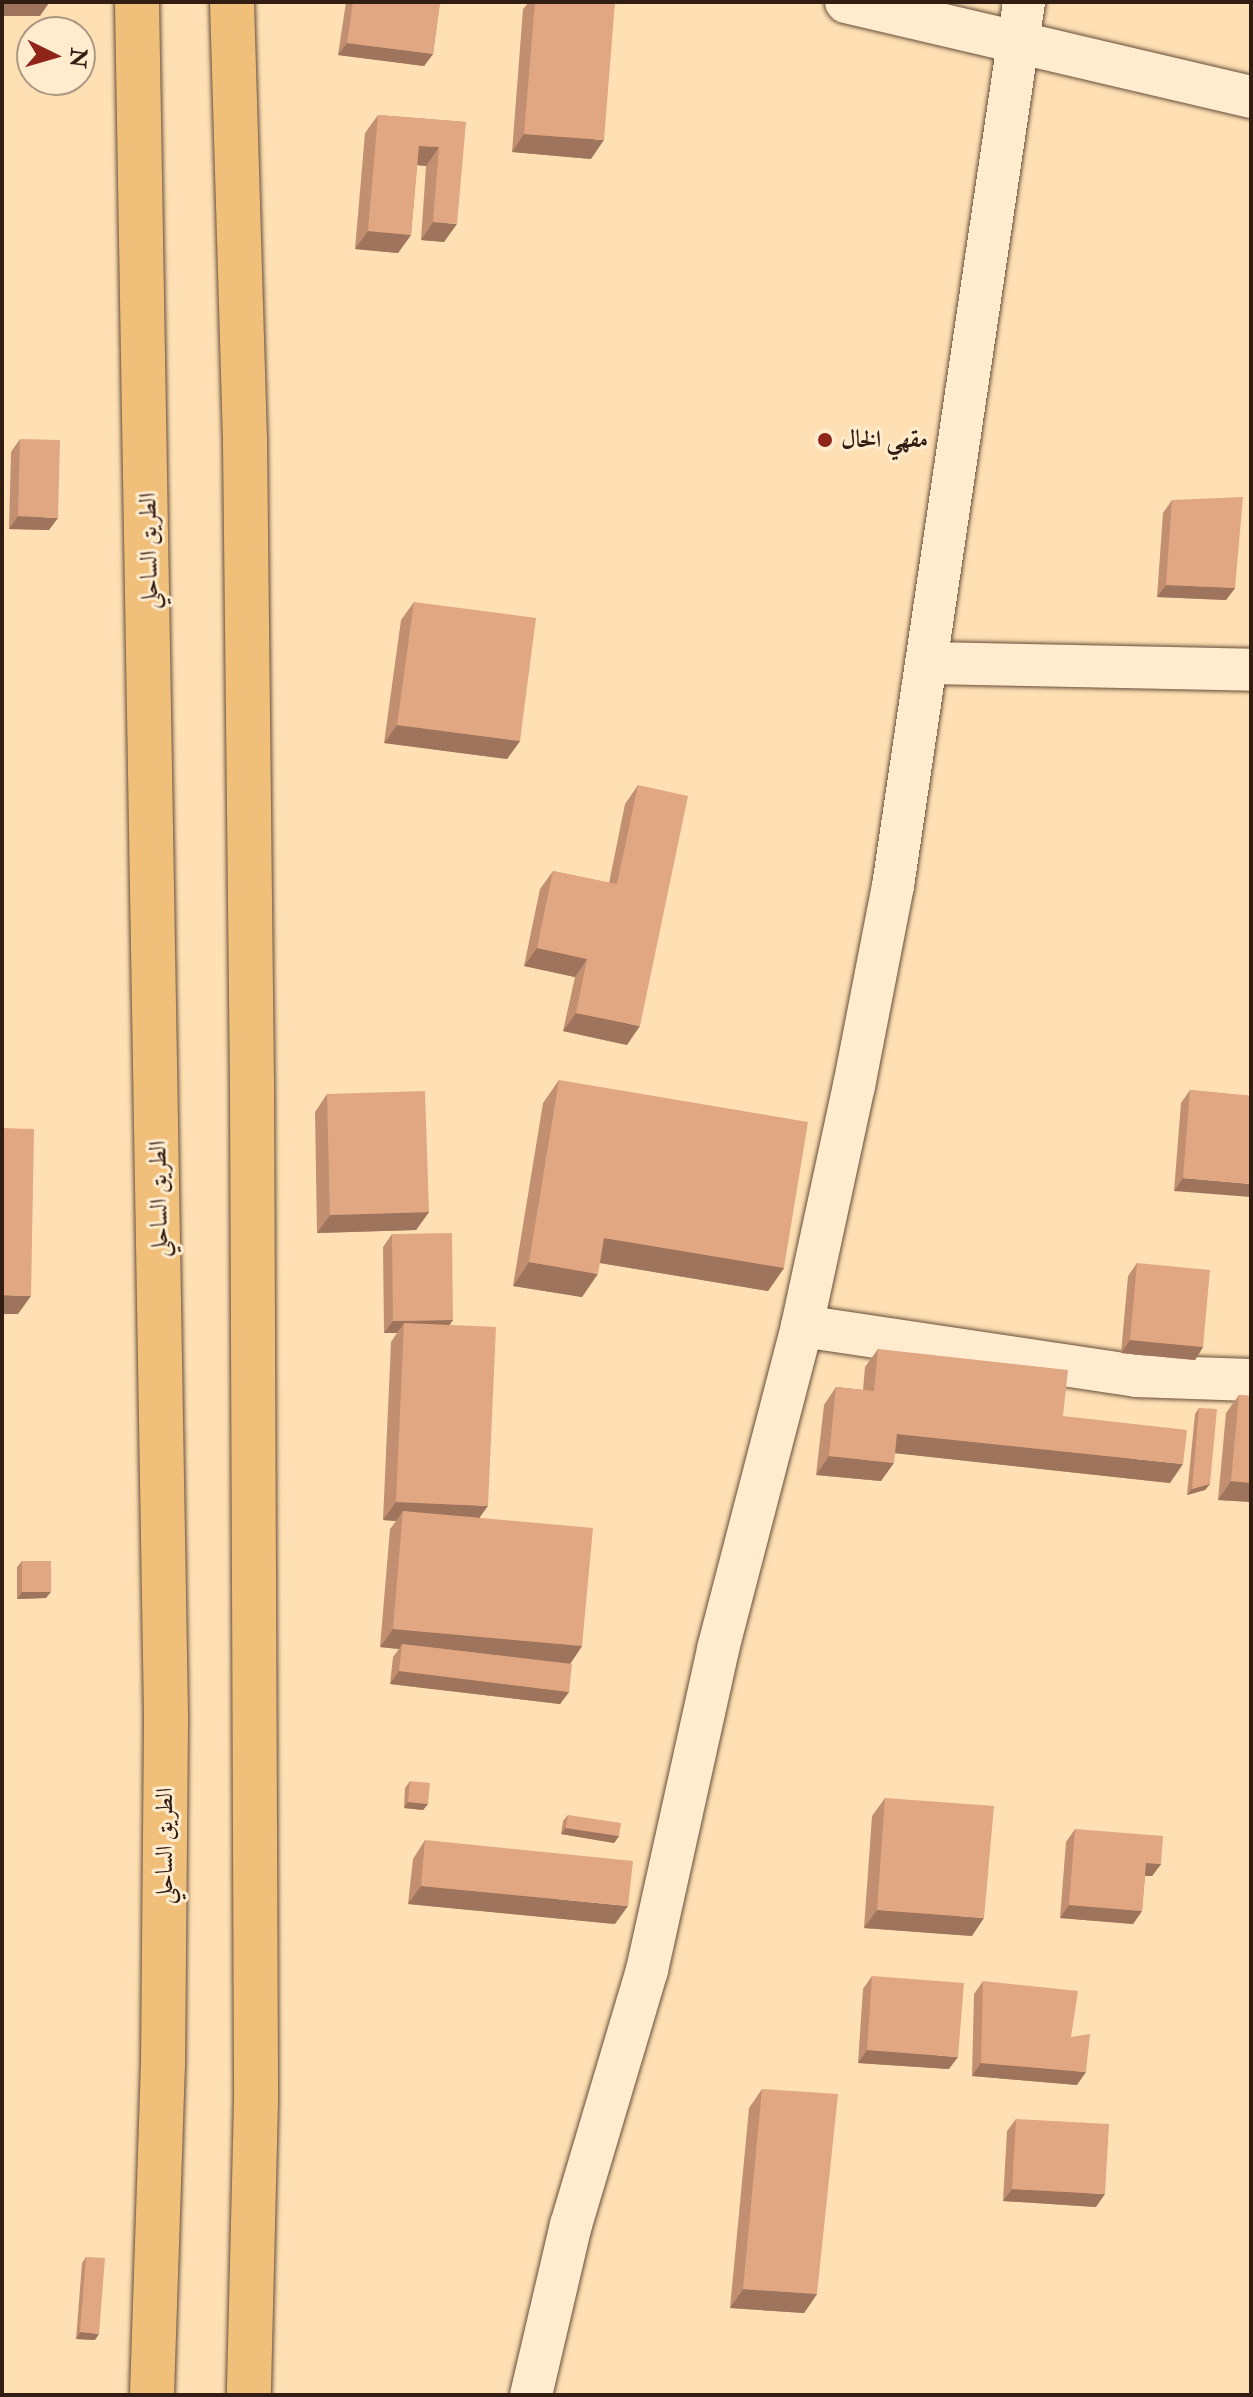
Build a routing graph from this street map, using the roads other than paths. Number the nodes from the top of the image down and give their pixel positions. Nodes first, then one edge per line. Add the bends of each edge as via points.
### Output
1 (137, 2) edge
2 (232, 2) edge
3 (846, 2) edge
4 (1023, 21) edge
5 (1251, 97) edge
6 (927, 663) junction
7 (1251, 670) edge
8 (802, 1326) junction
9 (1251, 1380) edge
10 (152, 2395) edge
11 (249, 2395) edge
12 (531, 2395) edge

1 - 10 highway, الطريق الساحلي via 166,1723 163,2063
2 - 11 highway via 245,439 252,1083 256,2101
3 - 4 street
4 - 5 street
4 - 6 street
6 - 7 street
6 - 8 street via 893,886
8 - 9 street via 1135,1376
8 - 12 street via 718,1649 647,1970 571,2225

